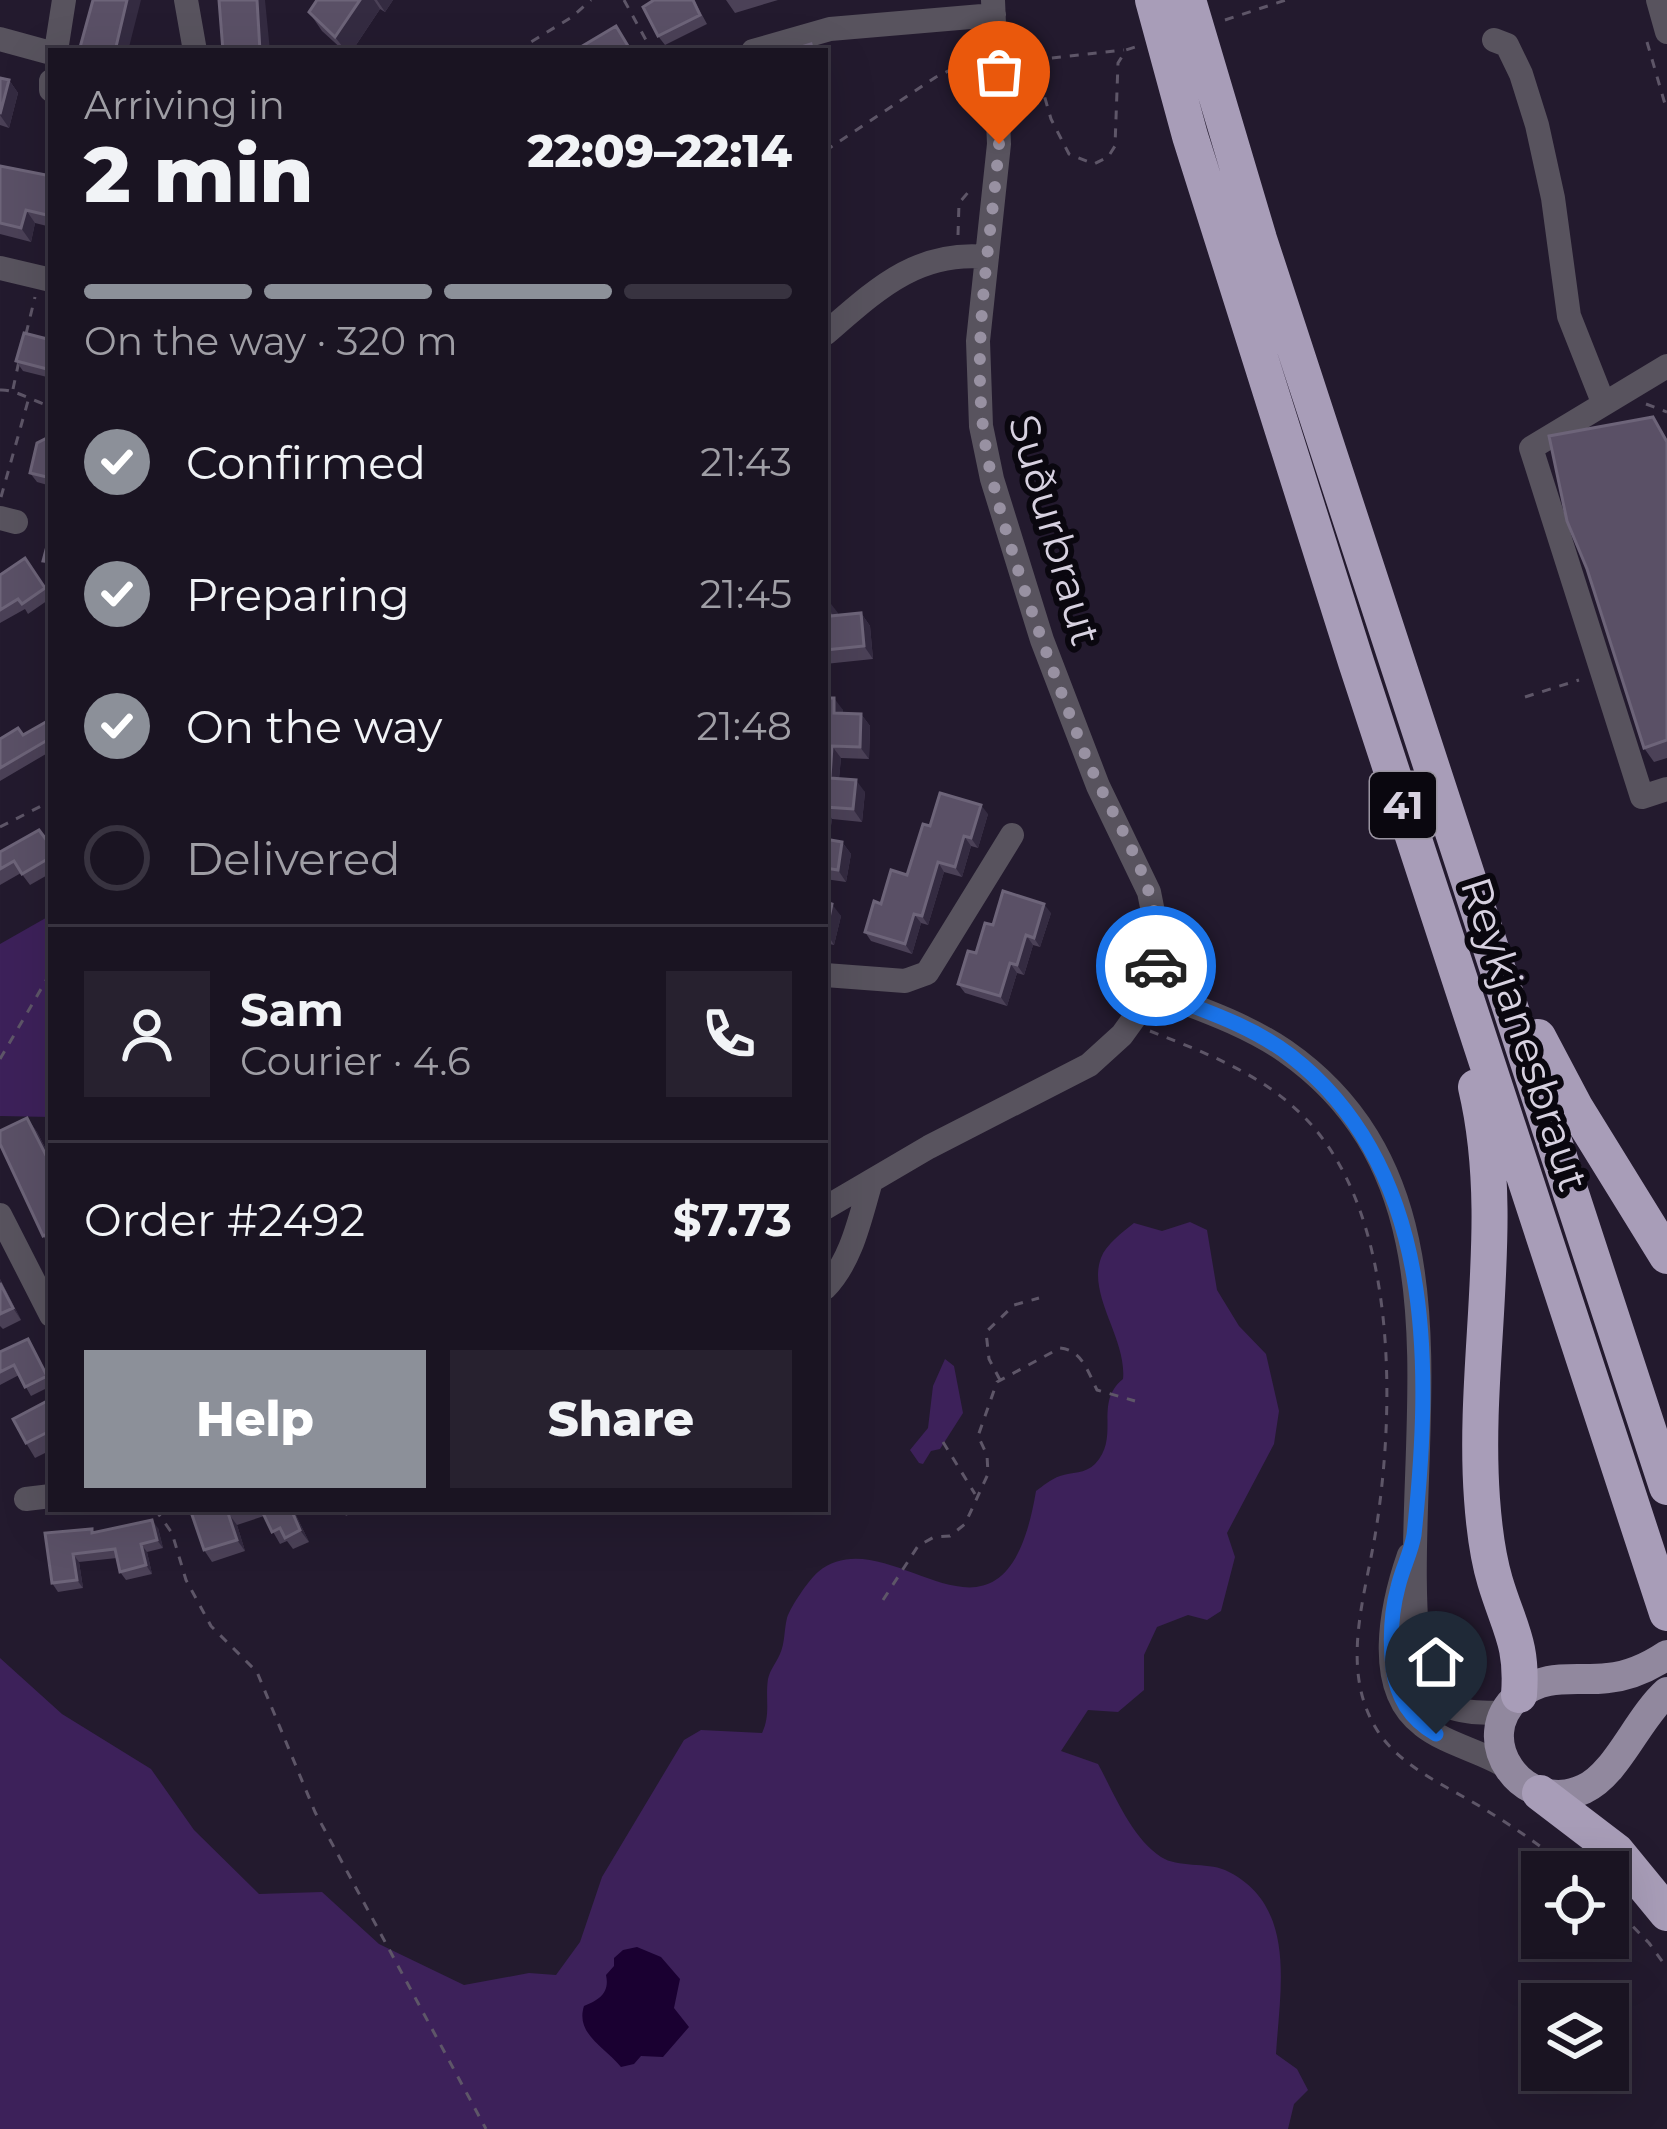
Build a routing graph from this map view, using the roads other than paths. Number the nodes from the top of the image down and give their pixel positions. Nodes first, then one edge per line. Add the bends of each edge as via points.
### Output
1 (64, 0) edge
2 (186, 0) edge
3 (1153, 0) edge
4 (1658, 0) edge
5 (994, 8) edge
6 (1203, 11) edge
7 (1657, 36) edge
8 (0, 39) edge
9 (1494, 40) dead end
10 (54, 48) edge
11 (194, 48) edge
12 (764, 48) edge
13 (48, 51) edge
14 (987, 257) junction
15 (0, 268) edge
16 (45, 279) edge
17 (828, 331) edge
18 (1667, 366) edge
19 (1603, 403) junction
20 (1364, 560) junction
21 (1356, 662) junction
22 (1667, 789) edge
23 (1012, 835) dead end
24 (828, 975) edge
25 (1151, 990) junction
26 (871, 1181) junction
27 (828, 1206) edge
28 (0, 1215) edge
29 (1667, 1256) edge
30 (828, 1284) edge
31 (48, 1310) edge
32 (1667, 1486) edge
33 (1413, 1541) junction
34 (1666, 1610) edge
35 (1667, 1655) edge
36 (1667, 1692) edge
37 (1512, 1704) junction
38 (1507, 1767) junction
39 (1540, 1793) junction
40 (1667, 1913) edge

1 - 10 street
2 - 11 street
3 - 21 highway, Reykjanesbraut / 41
4 - 7 street
5 - 12 street via 830,29
5 - 14 street, Suðurbraut via 999,144
6 - 20 highway, Reykjanesbraut / 41 via 1259,238
8 - 13 street
9 - 19 street via 1507,45 1537,125 1569,316
14 - 17 street via 909,268
14 - 25 street, Suðurbraut via 978,382 992,479 1084,751 1149,892 1157,942
15 - 16 street
18 - 19 street
19 - 22 street via 1531,448 1642,797
20 - 29 highway via 1414,671 1536,1033
20 - 32 highway, Reykjanesbraut / 41
21 - 34 highway, Reykjanesbraut / 41
21 - 37 highway via 1394,822 1479,1100 1489,1215 1481,1491 1492,1569 1519,1648
23 - 24 street via 927,974 905,982
25 - 26 street via 1122,1035 1089,1065
25 - 33 street via 1287,1053 1356,1120 1388,1178 1408,1244 1418,1325
26 - 27 street
26 - 30 street via 854,1241
28 - 31 street
33 - 37 street via 1426,1688 1450,1709
33 - 38 street via 1392,1629 1404,1705 1425,1728
35 - 37 main road via 1624,1676 1535,1685
36 - 39 main road via 1598,1780 1563,1796
37 - 38 main road via 1500,1737
38 - 39 main road
39 - 40 highway via 1616,1851

